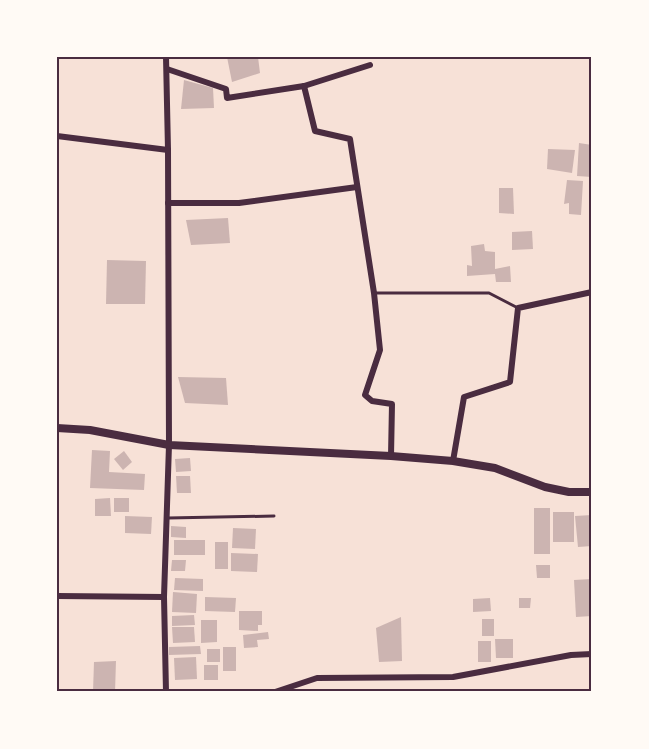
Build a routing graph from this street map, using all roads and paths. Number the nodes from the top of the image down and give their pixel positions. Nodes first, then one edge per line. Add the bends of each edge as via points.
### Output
1 (166, 57) edge
2 (370, 65) dead end
3 (167, 69) junction
4 (304, 86) junction
5 (57, 136) edge
6 (168, 150) junction
7 (357, 186) junction
8 (168, 202) junction
9 (592, 292) edge
10 (374, 293) junction
11 (518, 308) junction
12 (57, 428) edge
13 (169, 445) junction
14 (391, 456) junction
15 (453, 461) junction
16 (592, 492) edge
17 (274, 516) dead end
18 (166, 518) junction
19 (57, 596) edge
20 (164, 597) junction
21 (592, 654) edge
22 (166, 692) edge
23 (275, 692) edge

1 - 3 street
2 - 4 street
3 - 4 street via 226,89 227,98
3 - 6 street
4 - 7 street via 315,131 350,139
5 - 6 street
6 - 8 street
7 - 8 street via 239,203
7 - 10 street
8 - 13 street
9 - 11 street
10 - 11 lane via 489,293
10 - 14 street via 380,350 365,395 392,404
11 - 15 street via 510,382 464,397
12 - 13 street
13 - 14 street
13 - 18 street
14 - 15 street
15 - 16 street via 495,468 545,488
17 - 18 lane
18 - 20 street
19 - 20 street
20 - 22 street
21 - 23 street via 453,677 317,678

